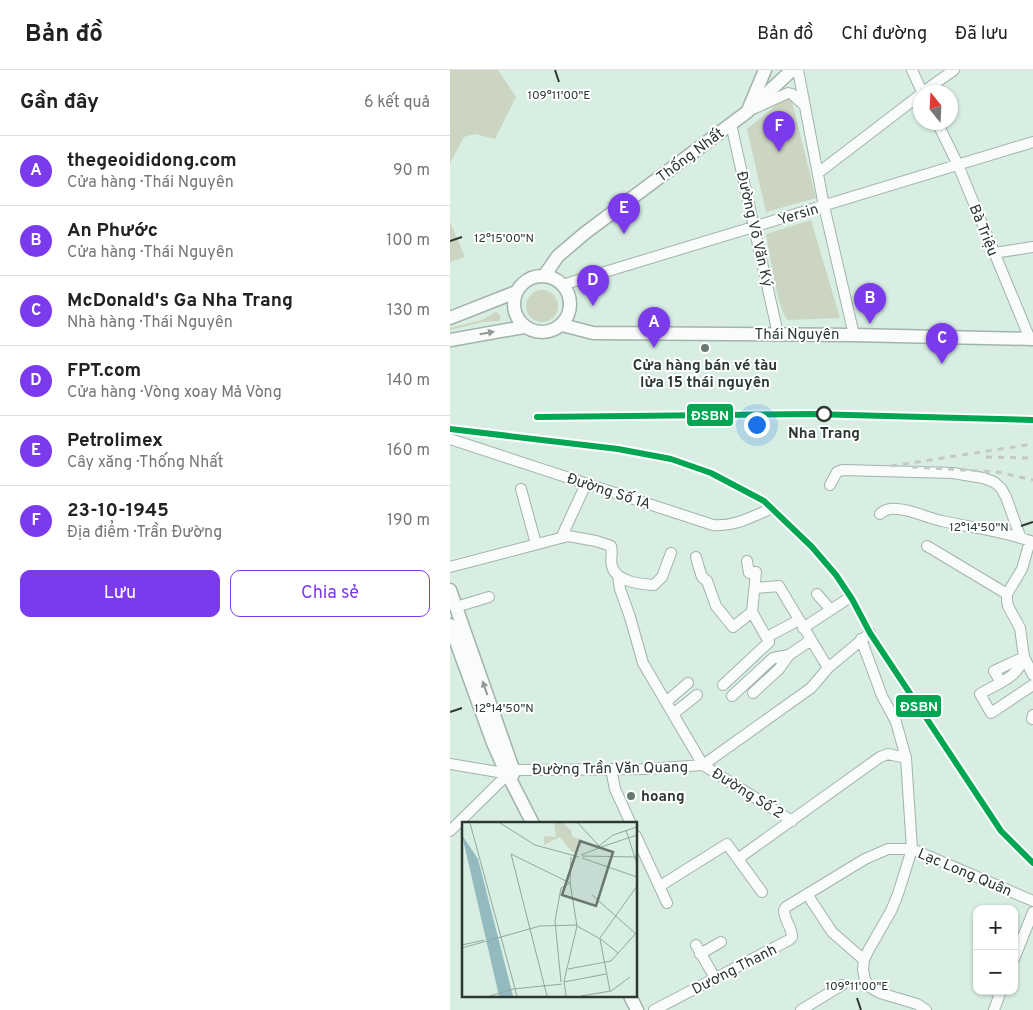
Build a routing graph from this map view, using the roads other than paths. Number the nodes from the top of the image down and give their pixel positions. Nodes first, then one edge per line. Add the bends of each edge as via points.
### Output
1 (765, 70) edge
2 (792, 70) edge
3 (798, 70) edge
4 (912, 70) edge
5 (954, 70) edge
6 (919, 85) edge
7 (933, 85) edge
8 (913, 100) edge
9 (805, 106) junction
10 (747, 112) junction
11 (731, 124) junction
12 (941, 130) edge
13 (1033, 142) edge
14 (958, 165) junction
15 (818, 173) junction
16 (824, 206) junction
17 (754, 228) junction
18 (1033, 247) edge
19 (994, 253) junction
20 (544, 276) junction
21 (562, 284) junction
22 (516, 292) junction
23 (450, 318) edge
24 (562, 325) junction
25 (524, 327) junction
26 (778, 334) junction
27 (854, 334) junction
28 (1031, 339) edge
29 (450, 340) edge
30 (450, 439) edge
31 (586, 484) junction
32 (830, 485) dead end
33 (521, 489) dead end
34 (768, 510) dead end
35 (880, 514) dead end
36 (1020, 536) junction
37 (561, 538) junction
38 (1032, 541) edge
39 (536, 544) junction
40 (927, 546) dead end
41 (671, 553) dead end
42 (696, 557) dead end
43 (747, 561) dead end
44 (450, 567) edge
45 (618, 576) junction
46 (756, 588) junction
47 (450, 590) edge
48 (817, 594) dead end
49 (1007, 594) junction
50 (489, 597) dead end
51 (849, 598) dead end
52 (456, 607) junction
53 (831, 610) junction
54 (752, 612) junction
55 (801, 624) junction
56 (450, 625) edge
57 (870, 632) dead end
58 (767, 637) junction
59 (861, 639) junction
60 (811, 640) junction
61 (789, 655) junction
62 (1024, 657) junction
63 (1033, 665) edge
64 (828, 668) junction
65 (1033, 674) edge
66 (688, 683) dead end
67 (723, 685) dead end
68 (1033, 685) edge
69 (752, 693) dead end
70 (697, 695) dead end
71 (732, 696) dead end
72 (666, 702) junction
73 (673, 714) junction
74 (906, 758) junction
75 (450, 764) edge
76 (703, 765) junction
77 (611, 769) junction
78 (509, 773) junction
79 (792, 821) junction
80 (531, 822) edge
81 (539, 822) edge
82 (630, 822) edge
83 (450, 831) edge
84 (638, 840) edge
85 (912, 849) junction
86 (739, 858) junction
87 (660, 886) junction
88 (762, 892) dead end
89 (807, 894) junction
90 (1033, 901) edge
91 (667, 903) dead end
92 (1033, 912) edge
93 (721, 942) dead end
94 (1018, 950) edge
95 (864, 960) junction
96 (715, 978) junction
97 (842, 985) dead end
98 (1000, 995) edge
99 (621, 998) edge
100 (631, 998) edge
101 (628, 1010) edge
102 (637, 1010) edge
103 (654, 1010) edge
104 (801, 1010) edge
105 (926, 1010) edge
106 (994, 1010) edge

1 - 10 main road, Thống Nhất
2 - 10 main road, Thống Nhất
3 - 9 street
4 - 6 street
5 - 7 street
8 - 15 street
9 - 10 street via 788,93
9 - 15 street
10 - 11 main road, Thống Nhất
11 - 17 street, Đường Võ Văn Ký
11 - 20 main road, Thống Nhất via 585,233 558,256
12 - 14 street, Bà Triệu
13 - 14 street, Yersin
14 - 16 street, Yersin
14 - 19 street, Bà Triệu
15 - 16 street
16 - 17 street, Yersin
16 - 27 street
17 - 21 street, Yersin
17 - 26 street, Đường Võ Văn Ký
18 - 19 street
19 - 28 street, Bà Triệu
20 - 21 main road
20 - 22 main road via 530,278
21 - 24 main road via 570,302
22 - 23 main road
22 - 25 main road via 514,312
24 - 25 main road via 545,333
24 - 26 main road, Thái Nguyên via 593,333
29 -> 25 main road
26 - 27 main road, Thái Nguyên
27 - 28 main road, Thái Nguyên
30 - 31 street, Đường Số 1A
31 - 34 street, Đường Số 1A via 713,525 738,524
31 - 37 street
32 - 36 street via 837,472 843,470 953,473 982,478 994,482 1004,493
33 - 39 street
35 - 36 street via 883,510 897,509
36 - 38 street
37 - 39 street
37 - 45 street via 581,538 611,546 611,564
38 - 49 street
39 - 44 street
40 - 49 street
41 - 45 street via 662,577 654,585
42 - 54 street via 716,606 733,627
43 - 46 street via 749,573 756,572
45 - 72 street via 643,664
46 - 54 street
46 - 55 street via 779,586
47 - 52 main road
48 - 53 street
49 - 62 street via 1008,606 1020,628
50 - 52 street
51 - 53 street
78 -> 52 main road
53 - 55 street
54 - 58 street
55 - 58 street
55 - 60 street
56 - 78 main road via 493,743
57 - 59 street, Đường Trần Văn Quang
58 - 67 street via 768,642
59 - 64 street, Đường Trần Văn Quang
59 - 74 street, Lạc Long Quân via 882,696 896,722
60 - 61 street
60 - 64 street
61 - 69 street via 779,669
61 - 71 street via 773,658
62 - 63 street
62 - 65 street
62 - 68 street via 1015,674 980,694 991,713
64 - 76 street, Đường Trần Văn Quang via 811,688
66 - 72 street
70 - 73 street
72 - 73 street
73 - 76 street
74 - 79 street via 888,754 880,757
74 - 85 street, Lạc Long Quân
75 - 78 street, Đường Trần Văn Quang
76 - 77 street, Đường Trần Văn Quang
76 - 79 street, Đường Số 2
77 - 78 street, Đường Trần Văn Quang
77 - 82 street via 615,789
78 - 80 main road
78 - 81 main road
78 - 83 street
79 - 86 street
84 - 87 street
85 - 89 street, Dương Thanh via 880,852
85 - 90 street, Lạc Long Quân
85 - 95 street via 895,903
86 - 87 street via 727,844
86 - 88 street
87 - 91 street
89 - 95 street via 832,932
89 - 96 street, Dương Thanh via 784,910 792,933 789,940
92 - 94 street
93 - 96 street via 698,950
95 - 105 street via 862,970 871,988
96 - 103 street, Dương Thanh
97 - 104 street
98 - 106 street
99 - 101 main road
100 - 102 main road

